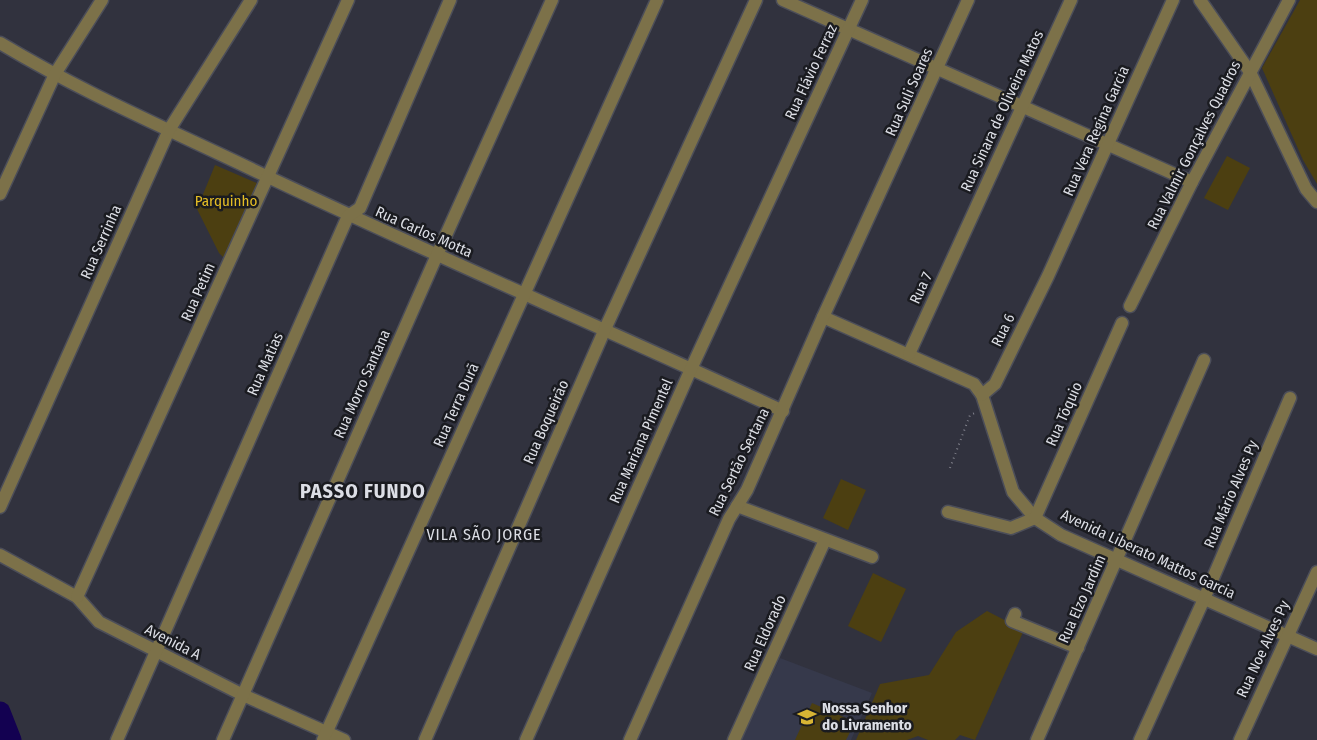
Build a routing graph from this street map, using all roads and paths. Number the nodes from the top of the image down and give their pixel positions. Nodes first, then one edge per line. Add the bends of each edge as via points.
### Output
1 (102, 0) edge
2 (250, 0) edge
3 (348, 0) edge
4 (552, 0) edge
5 (657, 0) edge
6 (756, 0) edge
7 (783, 0) edge
8 (862, 0) edge
9 (968, 0) edge
10 (1071, 0) edge
11 (1173, 0) edge
12 (1200, 0) edge
13 (1289, 0) edge
14 (449, 3) edge
15 (849, 29) junction
16 (0, 44) edge
17 (938, 68) junction
18 (1250, 72) junction
19 (55, 74) junction
20 (1023, 106) junction
21 (169, 130) junction
22 (1108, 144) junction
23 (790, 156) joint
24 (267, 177) junction
25 (1192, 182) junction
26 (0, 194) edge
27 (879, 198) joint
28 (1317, 202) edge
29 (348, 216) junction
30 (963, 236) joint
31 (436, 255) junction
32 (1048, 276) joint
33 (524, 294) junction
34 (1130, 306) dead end
35 (823, 317) junction
36 (1122, 323) dead end
37 (605, 329) junction
38 (909, 354) junction
39 (1204, 360) dead end
40 (691, 369) junction
41 (982, 395) junction
42 (1290, 398) dead end
43 (986, 408) junction
44 (783, 411) junction
45 (950, 468) dead end
46 (737, 506) junction
47 (0, 507) edge
48 (948, 512) dead end
49 (1035, 518) junction
50 (825, 540) junction
51 (0, 555) edge
52 (872, 557) dead end
53 (1117, 560) junction
54 (1317, 572) edge
55 (77, 597) junction
56 (1204, 598) junction
57 (1015, 614) dead end
58 (1287, 635) junction
59 (1078, 648) junction
60 (1317, 649) edge
61 (156, 651) junction
62 (243, 695) junction
63 (325, 736) edge
64 (116, 740) edge
65 (223, 740) edge
66 (344, 740) edge
67 (425, 740) edge
68 (526, 740) edge
69 (630, 740) edge
70 (734, 740) edge
71 (1037, 740) edge
72 (1140, 740) edge
73 (1240, 740) edge

1 - 19 street
2 - 21 street, Rua Serrinha
3 - 24 street, Rua Petim
4 - 31 street, Rua Morro Santana
5 - 33 street, Rua Terra Durã
6 - 37 street, Rua Boqueirão
7 - 15 street
8 - 15 street, Rua Flávio Ferraz
9 - 17 street, Rua Suli Soares
10 - 20 street, Rua Sinara de Oliveira Matos
11 - 22 street, Rua Vera Regina Garcia
12 - 18 street
13 - 18 street, Rua Valmir Gonçalves Quadros
14 - 29 street, Rua Matias via 360,208
15 - 17 street
15 - 23 street, Rua Flávio Ferraz
16 - 19 street, Rua Carlos Motta
17 - 20 street
17 - 27 street, Rua Suli Soares
18 - 25 street, Rua Valmir Gonçalves Quadros
18 - 28 street via 1306,189
19 - 21 street, Rua Carlos Motta
19 - 26 street
20 - 22 street
20 - 30 street, Rua Sinara de Oliveira Matos
21 - 24 street, Rua Carlos Motta
21 - 47 street, Rua Serrinha
22 - 25 street
22 - 32 street, Rua Vera Regina Garcia
23 - 40 street, Rua Mariana Pímentel
24 - 29 street, Rua Carlos Motta
24 - 55 street, Rua Petim
25 - 34 street, Rua Valmir Gonçalves Quadros
27 - 35 street, Rua Sertão Sertana
29 - 31 street, Rua Carlos Motta
29 - 61 street, Rua Matias
30 - 38 street, Rua 7
31 - 33 street, Rua Carlos Motta
31 - 62 street, Rua Morro Santana
32 - 41 street, Rua 6 via 995,384
33 - 37 street, Rua Carlos Motta
33 - 63 street, Rua Terra Durã
35 - 38 street
35 - 44 street, Rua Sertão Sertana
36 - 49 street, Rua Tóquio
37 - 40 street, Rua Carlos Motta
37 - 67 street, Rua Boqueirão
38 - 41 street via 974,384
39 - 53 street, Rua Elzo Jardim
40 - 44 street, Rua Carlos Motta
40 - 68 street, Rua Mariana Pímentel
41 - 43 street, Avenida Liberato Mattos Garcia
42 - 56 street, Rua Mário Alves Py
43 - 45 path via 970,415
43 - 49 street, Avenida Liberato Mattos Garcia via 1013,492
44 - 46 street, Rua Sertão Sertana
46 - 50 street
46 - 69 street, Rua Sertão Sertana
48 - 49 street via 1011,528
49 - 53 street, Avenida Liberato Mattos Garcia via 1061,535
50 - 52 street
50 - 70 street, Rua Eldorado
51 - 55 street, Avenida A
53 - 56 street, Avenida Liberato Mattos Garcia
53 - 59 street, Rua Elzo Jardim
54 - 58 street, Rua Noe Alves Py
55 - 61 street, Avenida A via 99,622
56 - 58 street, Avenida Liberato Mattos Garcia
56 - 72 street, Rua Mário Alves Py
57 - 59 street via 1012,621
58 - 60 street, Avenida Liberato Mattos Garcia
58 - 73 street, Rua Noe Alves Py
59 - 71 street, Rua Elzo Jardim
61 - 62 street, Avenida A
61 - 64 street, Rua Matias
62 - 63 street, Avenida A
62 - 65 street, Rua Morro Santana
63 - 66 street, Avenida A

